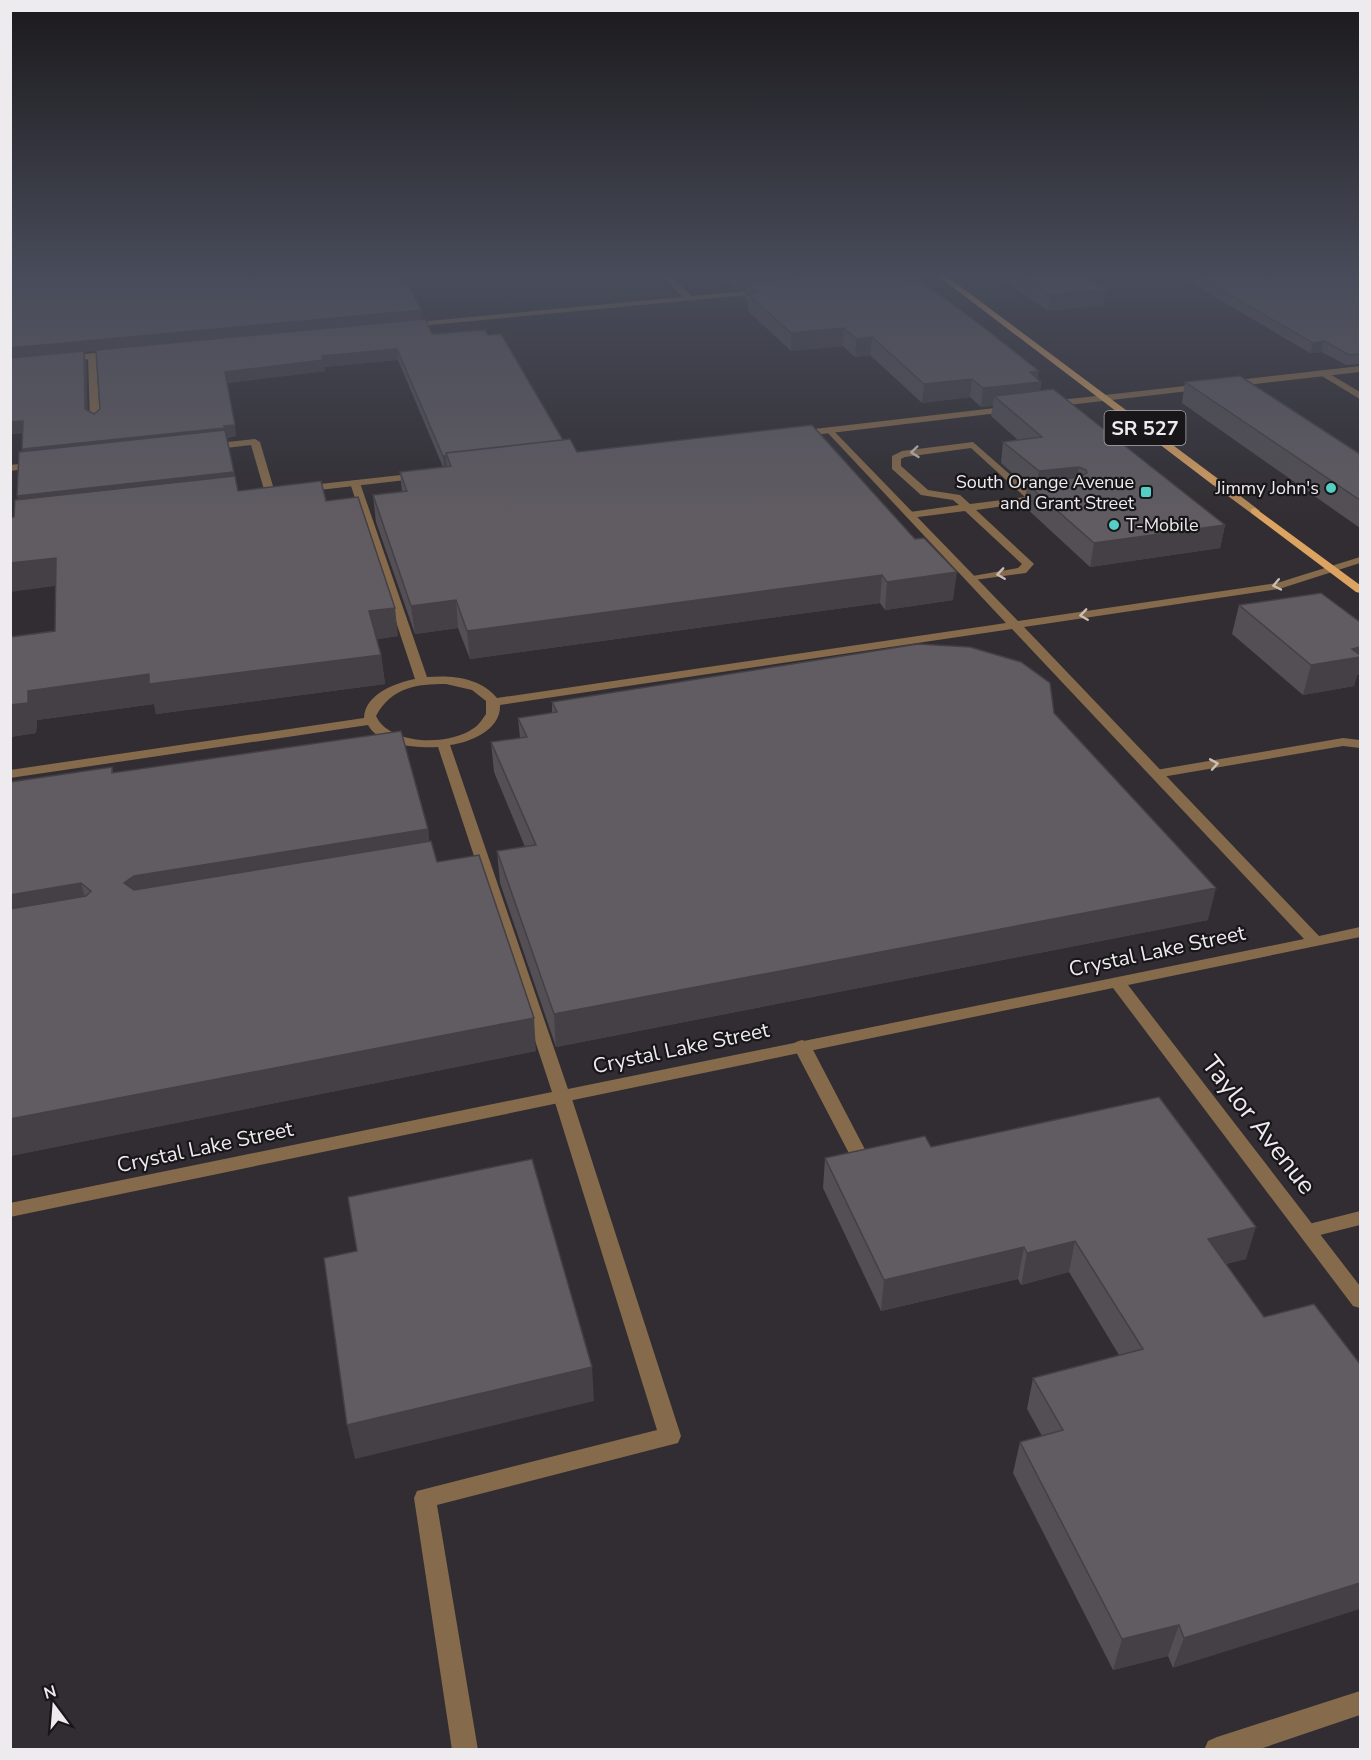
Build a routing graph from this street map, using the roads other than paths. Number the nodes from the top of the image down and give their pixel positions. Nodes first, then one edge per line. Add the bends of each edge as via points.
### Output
1 (79, 357) edge
2 (92, 357) edge
3 (1052, 357) edge
4 (57, 359) edge
5 (1360, 369) edge
6 (1323, 373) junction
7 (1222, 385) edge
8 (1211, 386) edge
9 (1360, 396) edge
10 (1107, 398) junction
11 (1036, 406) edge
12 (1024, 407) edge
13 (95, 420) edge
14 (830, 430) junction
15 (782, 435) edge
16 (196, 448) edge
17 (45, 464) edge
18 (10, 468) edge
19 (436, 474) edge
20 (355, 483) junction
21 (1217, 483) joint
22 (281, 492) junction
23 (259, 494) edge
24 (968, 507) junction
25 (1255, 511) joint
26 (910, 515) junction
27 (1360, 560) edge
28 (1333, 569) junction
29 (971, 579) junction
30 (1360, 590) edge
31 (1015, 625) junction
32 (422, 681) junction
33 (494, 702) junction
34 (371, 721) junction
35 (443, 743) junction
36 (1360, 744) edge
37 (10, 774) edge
38 (1156, 774) junction
39 (1360, 932) edge
40 (1315, 941) junction
41 (1117, 982) junction
42 (802, 1046) junction
43 (562, 1096) junction
44 (862, 1161) edge
45 (10, 1210) edge
46 (1360, 1218) edge
47 (1308, 1231) junction
48 (1360, 1300) edge
49 (1360, 1703) edge
50 (465, 1749) edge
51 (1217, 1749) edge

1 - 4 street
2 - 13 street
3 - 10 main road, SR 527
5 - 6 street
6 - 7 street
6 - 9 street
8 - 10 street
10 - 11 street
10 - 21 main road, SR 527
12 - 14 street
14 - 15 street
14 - 26 street
16 - 22 street via 255,442
17 - 18 street
19 - 20 street
20 - 22 street
20 - 32 street
21 - 25 main road, SR 527
22 - 23 street
24 -> 24 street via 1038,498 973,445 896,458 896,467 917,488 956,497
24 - 26 street
24 -> 29 street via 1028,564 1022,571
25 - 28 main road, SR 527
26 - 29 street
27 - 28 street
28 - 30 main road, SR 527
28 -> 31 street via 1279,586
29 - 31 street
31 - 33 street
31 - 38 street
32 - 33 street via 468,684 484,691
32 - 34 street via 383,696 372,708
33 - 35 street via 493,715 483,727
34 - 35 street via 379,732 396,740
34 - 37 street
35 - 43 street via 477,860
38 -> 36 street via 1343,742
38 - 40 street
39 - 40 street, Crystal Lake Street
40 - 41 street, Crystal Lake Street
41 - 42 street, Crystal Lake Street
41 - 47 street, Taylor Avenue
42 - 43 street, Crystal Lake Street
42 - 44 street
43 - 45 street, Crystal Lake Street
43 - 50 street via 670,1436 425,1498
46 - 47 street
47 - 48 street, Taylor Avenue
49 - 51 street

